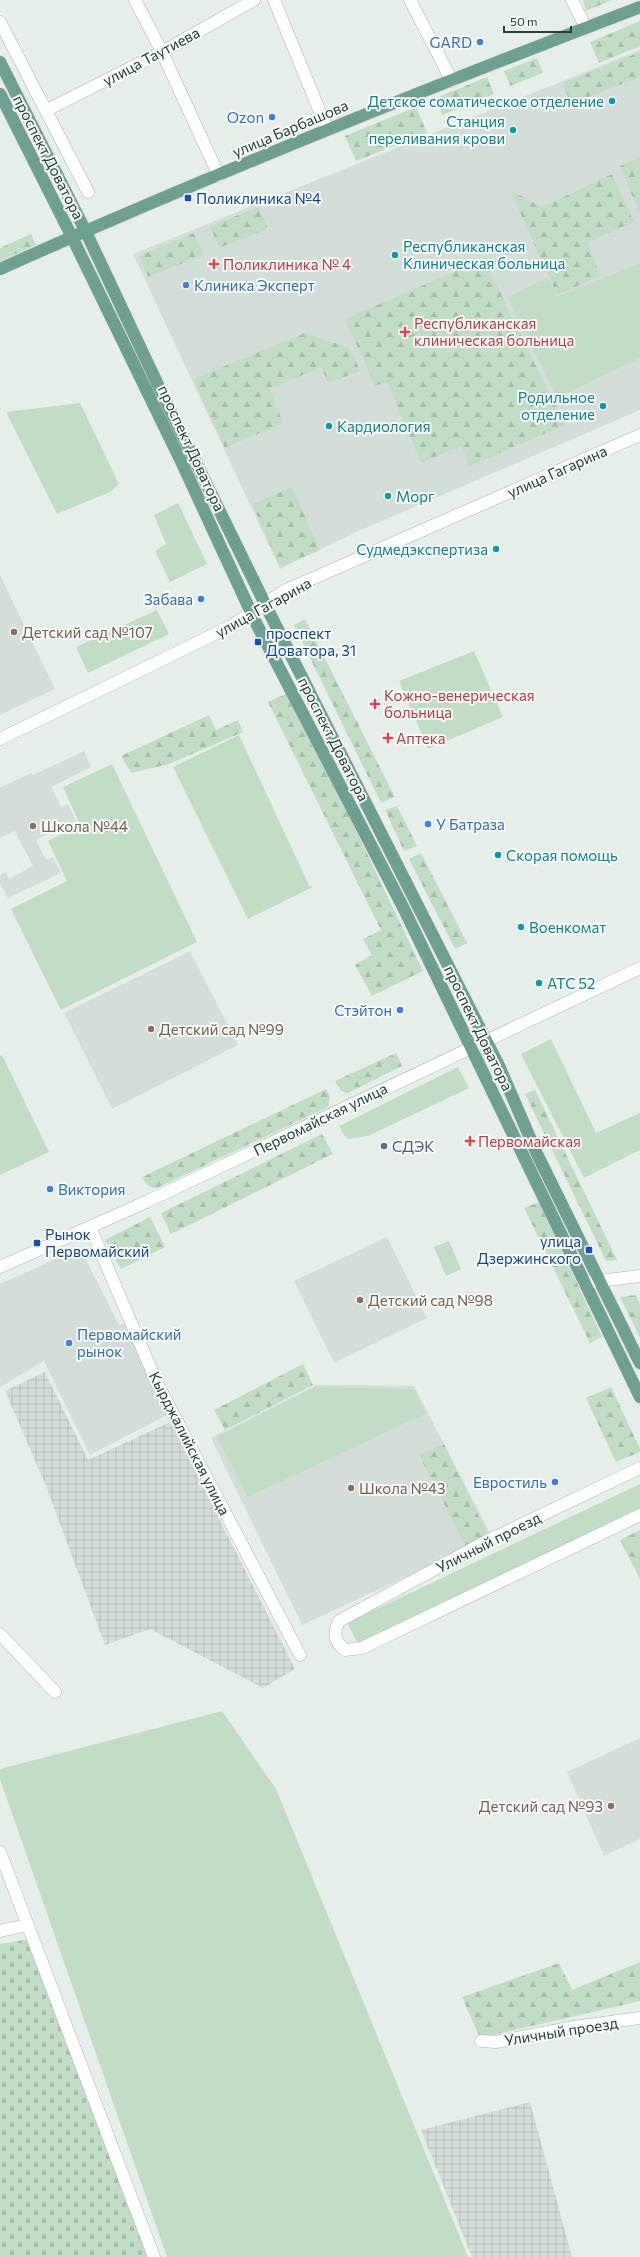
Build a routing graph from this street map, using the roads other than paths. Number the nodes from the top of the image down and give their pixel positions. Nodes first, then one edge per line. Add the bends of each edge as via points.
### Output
1 (135, 0) edge
2 (254, 0) edge
3 (274, 0) edge
4 (410, 0) edge
5 (572, 0) edge
6 (640, 7) edge
7 (0, 22) edge
8 (586, 28) junction
9 (162, 52) junction
10 (0, 62) edge
11 (452, 81) junction
12 (0, 94) edge
13 (47, 110) junction
14 (327, 129) junction
15 (219, 176) junction
16 (88, 192) dead end
17 (85, 230) junction
18 (72, 237) junction
19 (0, 269) edge
20 (640, 435) edge
21 (264, 604) junction
22 (251, 613) junction
23 (0, 739) edge
24 (640, 968) edge
25 (486, 1041) junction
26 (471, 1048) junction
27 (90, 1227) junction
28 (0, 1267) edge
29 (640, 1276) edge
30 (600, 1281) junction
31 (584, 1283) junction
32 (640, 1363) edge
33 (640, 1397) edge
34 (640, 1468) edge
35 (640, 1515) edge
36 (0, 1634) edge
37 (300, 1655) dead end
38 (55, 1692) dead end
39 (0, 1852) edge
40 (28, 1925) junction
41 (0, 1931) edge
42 (640, 2018) edge
43 (481, 2041) dead end
44 (154, 2257) edge

1 - 9 street
2 - 9 street, улица Таутиева
3 - 14 street
4 - 11 street
5 - 8 street
6 - 8 main road, улица Барбашова
7 - 13 street, проспект Доватора
8 - 11 main road, улица Барбашова
9 - 13 street, улица Таутиева
9 - 15 street
10 - 17 main road, проспект Доватора
11 - 14 main road, улица Барбашова
12 - 18 main road, проспект Доватора
13 - 16 street, проспект Доватора
14 - 15 main road, улица Барбашова
15 - 17 main road, улица Барбашова
17 - 18 main road, улица Барбашова
17 - 21 main road, проспект Доватора
18 - 19 main road, улица Барбашова
18 - 22 main road, проспект Доватора via 181,461
20 - 21 street, улица Гагарина via 284,591
21 - 22 street, улица Гагарина
21 - 25 main road, проспект Доватора
22 - 23 street, улица Гагарина via 231,626
22 - 26 main road, проспект Доватора via 403,907
24 - 25 street, Первомайская улица
25 - 26 street, Первомайская улица
25 - 30 main road, проспект Доватора via 537,1154
26 - 27 street, Первомайская улица
26 - 31 main road, проспект Доватора
27 - 28 street, Первомайская улица
27 - 37 street, Кырджалийская улица via 157,1383
29 - 30 street
30 - 31 street
30 - 32 main road, проспект Доватора
31 - 33 main road, проспект Доватора
34 - 35 street, Уличный проезд via 485,1542 339,1621 334,1633 339,1645 345,1650 362,1648
36 - 38 street
39 - 40 street
40 - 41 street
40 - 44 street
42 - 43 street, Уличный проезд via 496,2042

